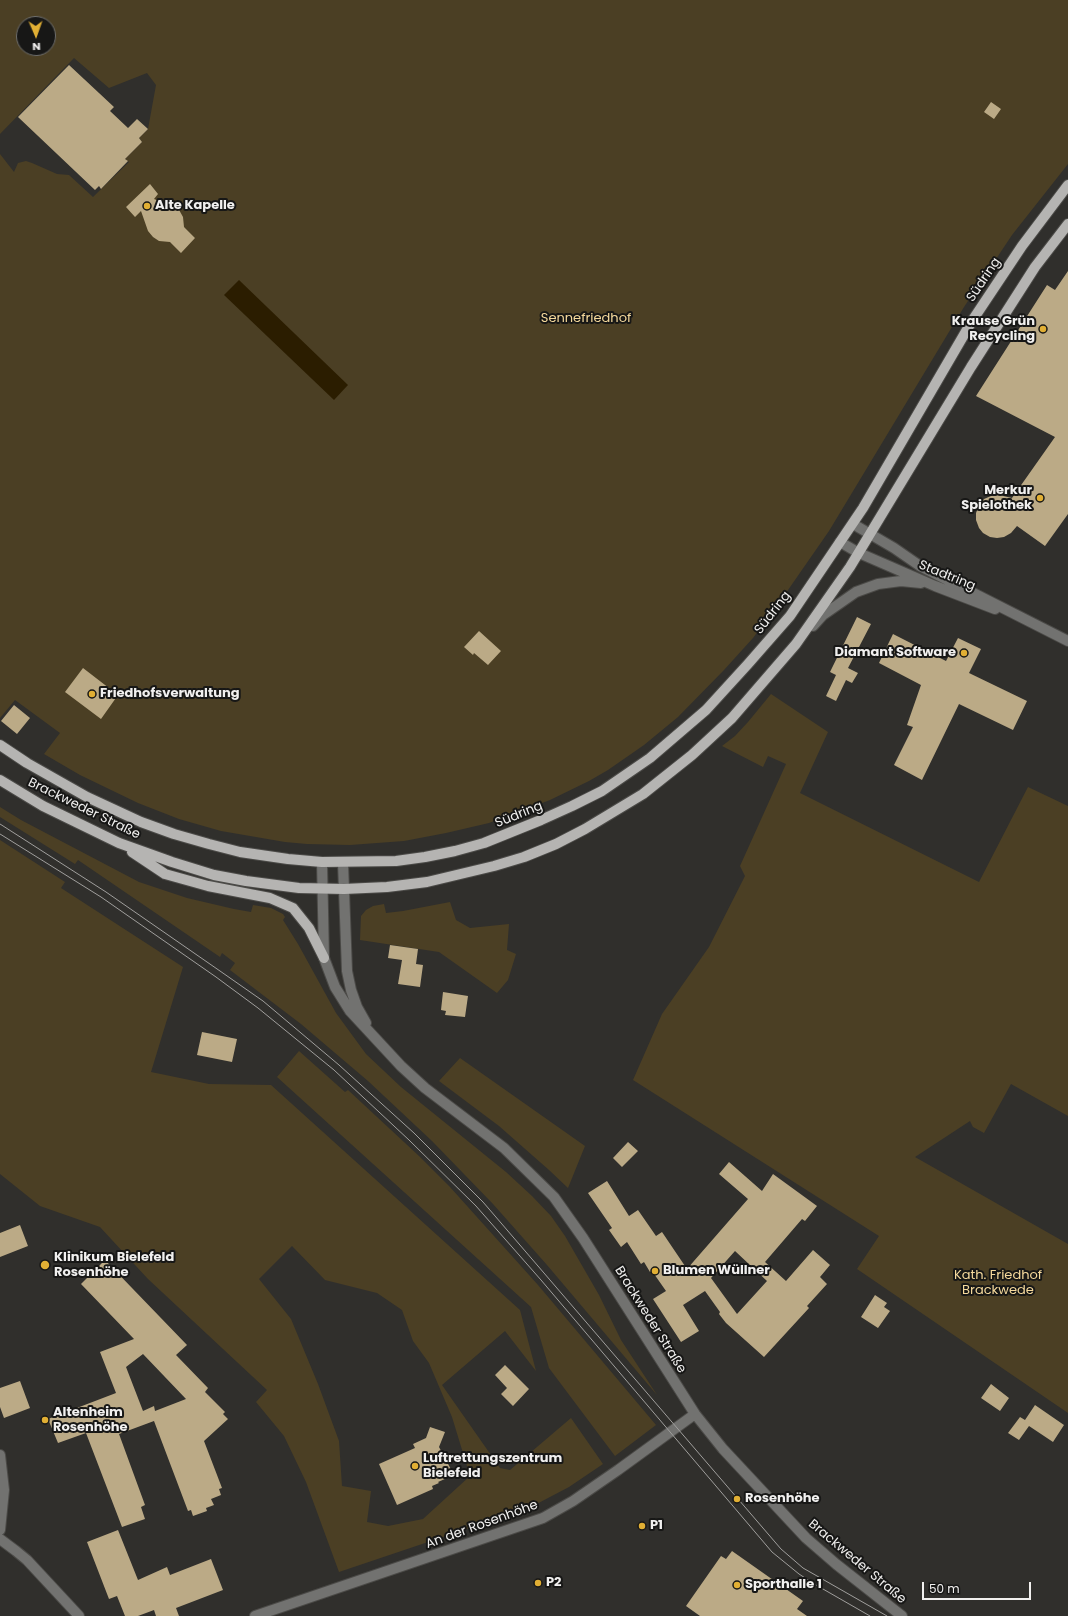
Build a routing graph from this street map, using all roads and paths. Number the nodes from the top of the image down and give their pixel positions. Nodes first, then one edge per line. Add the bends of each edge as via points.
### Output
1 (1068, 185) edge
2 (1068, 224) edge
3 (853, 524) junction
4 (870, 534) junction
5 (840, 542) junction
6 (859, 553) junction
7 (935, 586) junction
8 (1047, 630) junction
9 (1068, 641) edge
10 (796, 644) junction
11 (0, 745) edge
12 (0, 780) edge
13 (119, 843) junction
14 (322, 862) junction
15 (343, 863) junction
16 (322, 889) junction
17 (344, 889) junction
18 (324, 958) junction
19 (376, 1041) junction
20 (695, 1414) junction
21 (0, 1455) edge
22 (0, 1530) edge
23 (0, 1539) edge
24 (895, 1614) edge
25 (79, 1616) edge
26 (255, 1616) edge

1 - 3 main road, Südring via 1022,246 972,321
2 - 4 main road via 1035,268 975,360
3 - 4 street, Stadtring
3 - 5 main road, Südring
4 - 6 main road
4 - 8 street, Stadtring via 920,566
5 - 6 street, Stadtring
5 - 15 main road, Südring via 790,616 706,710 627,775 572,806 484,843 425,857
6 - 7 street, Stadtring
6 - 10 main road
7 - 8 street, Stadtring
7 - 10 street via 901,581 878,584 856,592 823,615
8 - 9 street, Stadtring
10 - 17 main road via 732,718 692,754 643,794 585,829 524,857 464,874 387,888
11 - 14 main road, Brackweder Straße via 87,797 168,831 240,852
12 - 13 main road, Brackweder Straße via 43,806
13 - 16 main road, Brackweder Straße via 214,874 291,887
13 - 18 main road via 165,874 208,886 270,898 293,908 310,928
14 - 15 main road, Brackweder Straße
14 - 16 street, Brackweder Straße
15 - 17 street, Brackweder Straße
16 - 17 main road, Brackweder Straße
16 - 18 street, Brackweder Straße
17 - 19 street, Brackweder Straße via 347,970 351,990 357,1007
18 - 19 street, Brackweder Straße via 335,987 350,1011
19 - 20 street, Brackweder Straße via 425,1088 504,1148 554,1197
20 - 24 street, Brackweder Straße via 806,1538
20 - 26 street, An der Rosenhöhe via 618,1470 543,1518
21 - 22 street via 4,1490
23 - 25 street via 27,1560

